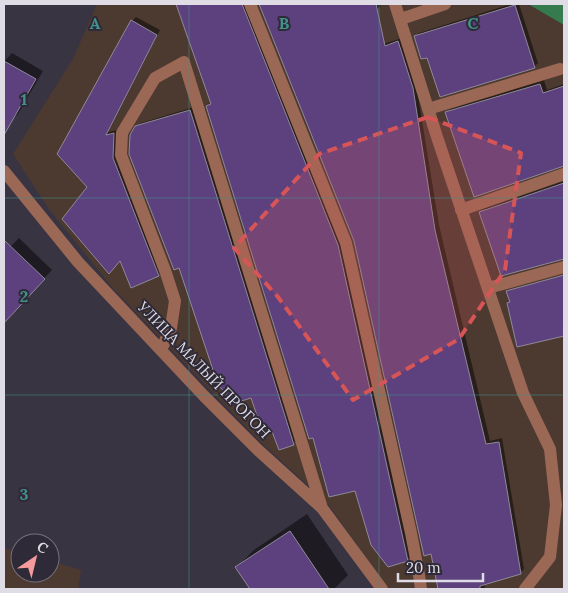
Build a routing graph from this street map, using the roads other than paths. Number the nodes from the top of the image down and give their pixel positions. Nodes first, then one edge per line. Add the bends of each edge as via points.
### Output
1 (250, 4) edge
2 (395, 4) edge
3 (445, 4) edge
4 (401, 19) junction
5 (560, 69) dead end
6 (428, 109) junction
7 (4, 171) edge
8 (564, 174) edge
9 (461, 210) junction
10 (564, 267) edge
11 (488, 288) junction
12 (160, 350) junction
13 (322, 508) junction
14 (382, 589) edge
15 (421, 589) edge
16 (525, 589) edge

1 - 15 street via 346,244
2 - 4 street
3 - 4 street
4 - 6 street
5 - 6 street
6 - 9 street
7 - 12 street, УЛИЦА МАЛЫЙ ПРОГОН via 78,262
8 - 9 street
9 - 11 street
10 - 11 street
11 - 16 street via 523,392 550,450 556,505 550,557
12 - 13 street, УЛИЦА МАЛЫЙ ПРОГОН via 258,450
12 - 13 street via 171,328 175,301 121,155 122,133 155,78 184,62
13 - 14 street, УЛИЦА МАЛЫЙ ПРОГОН

